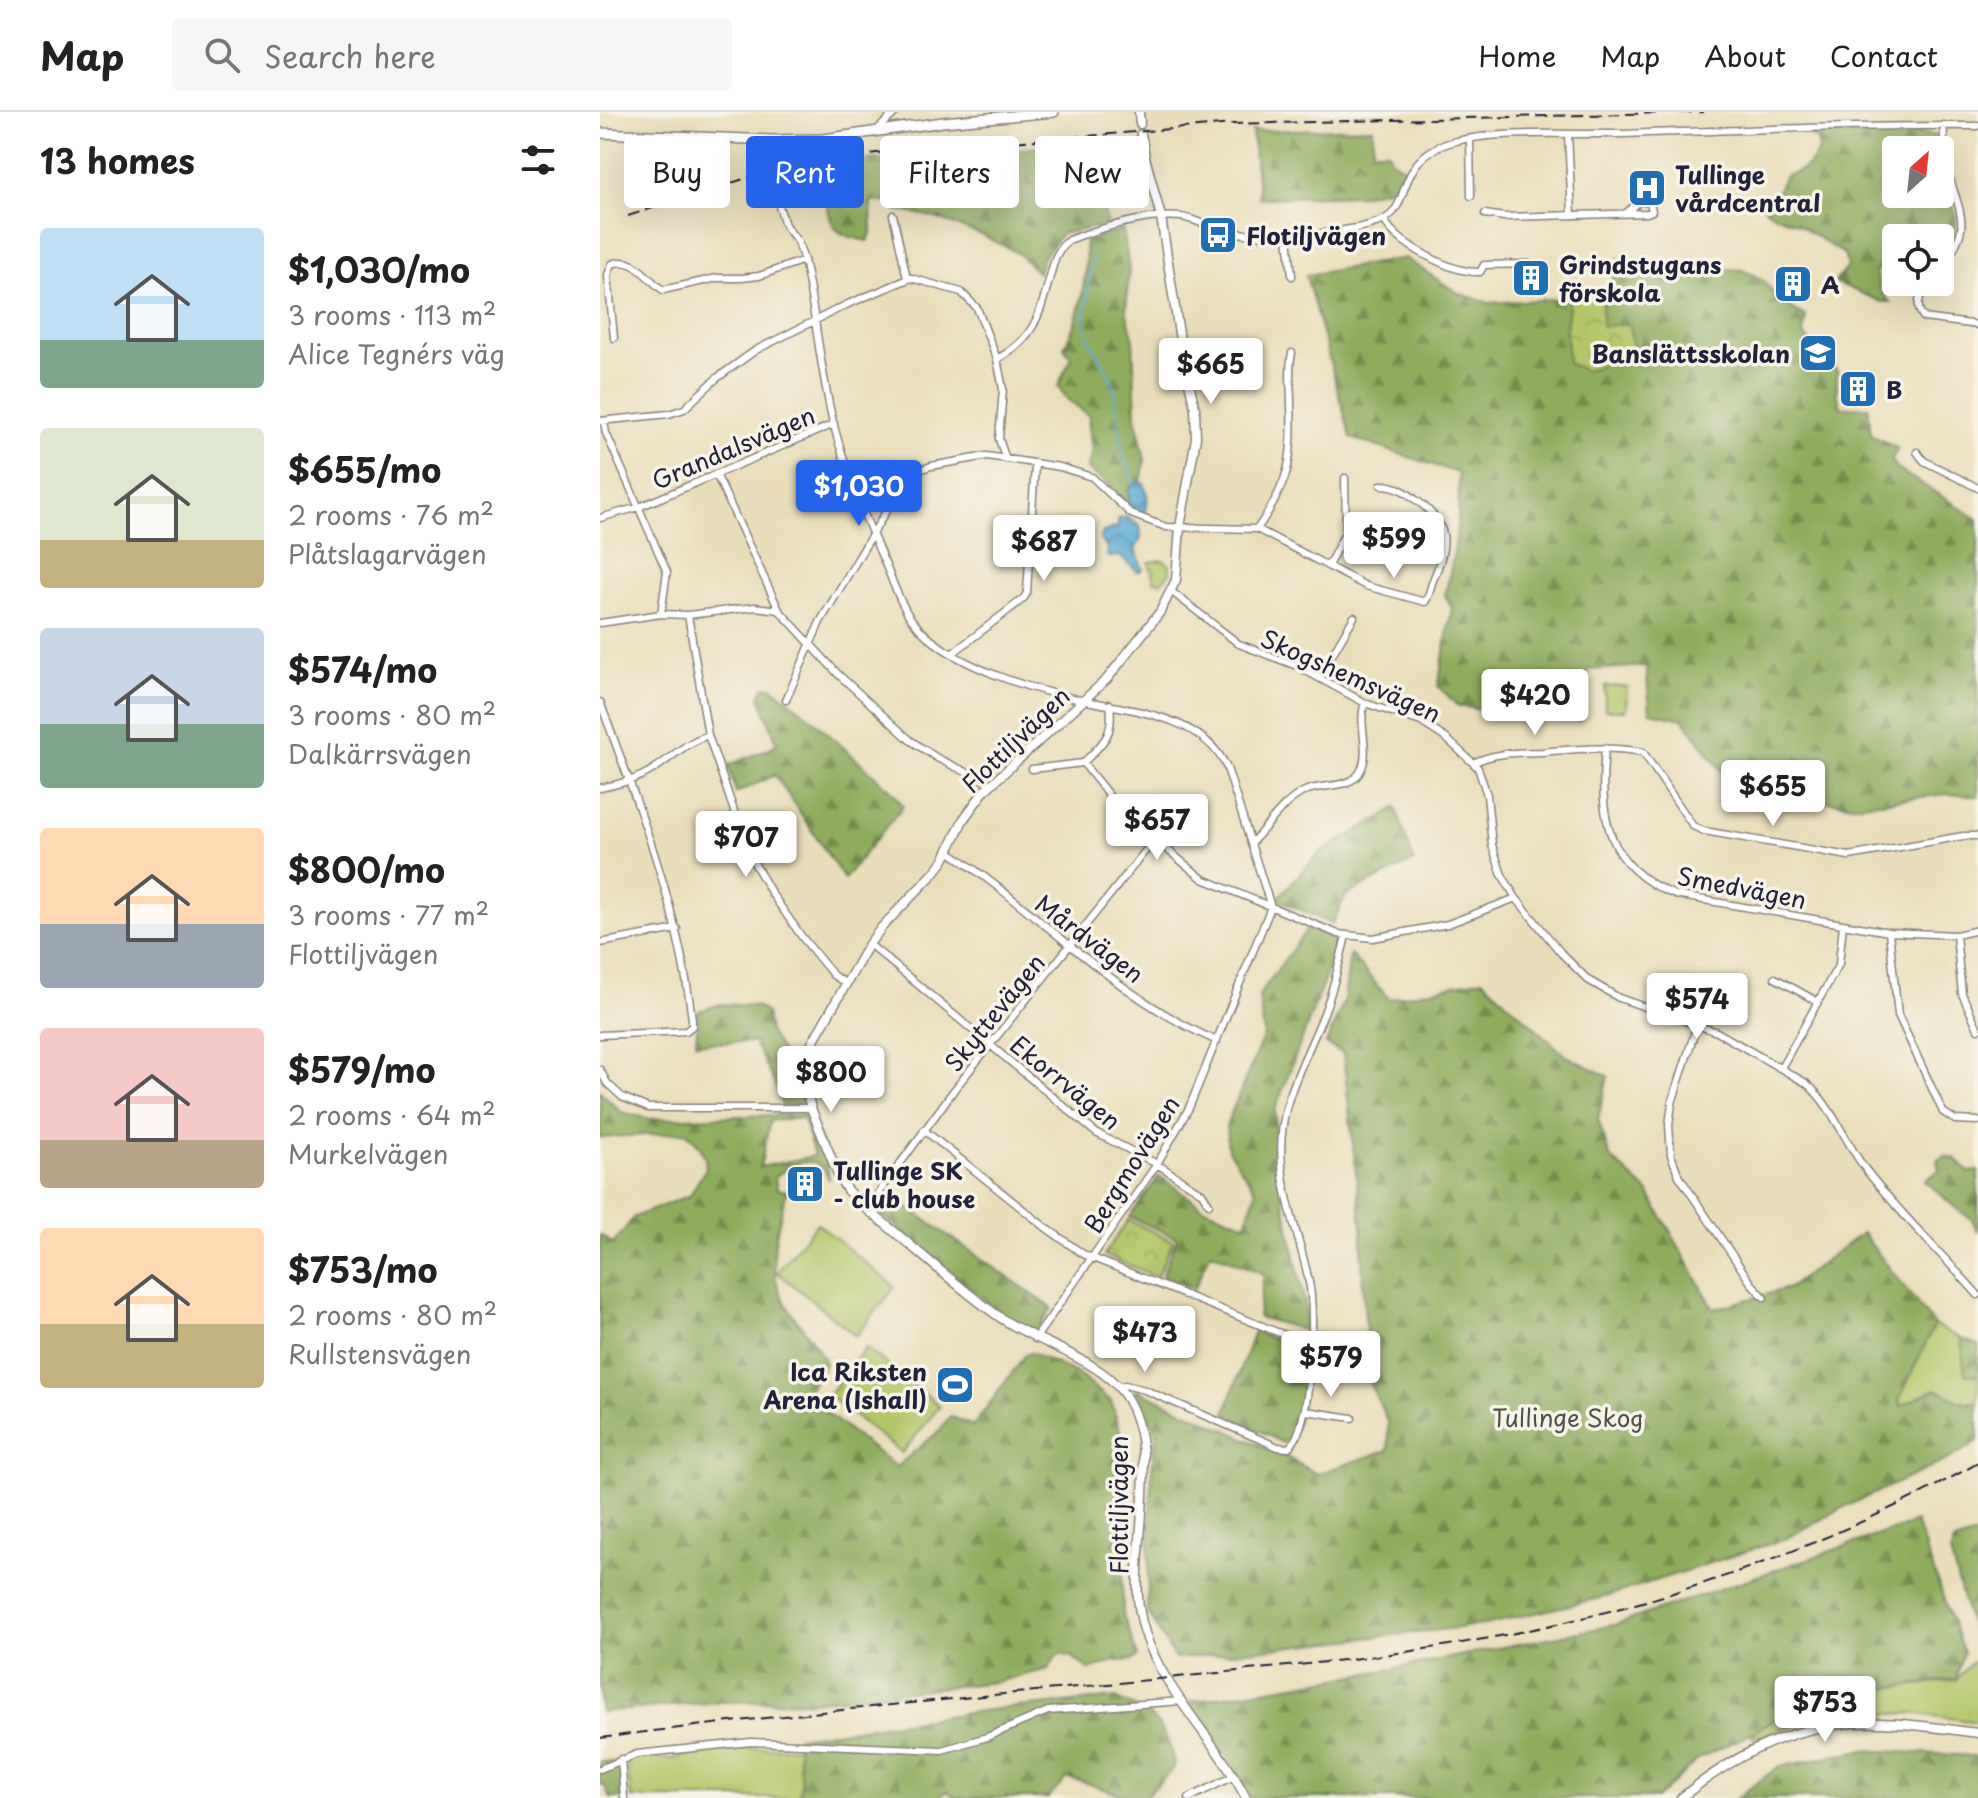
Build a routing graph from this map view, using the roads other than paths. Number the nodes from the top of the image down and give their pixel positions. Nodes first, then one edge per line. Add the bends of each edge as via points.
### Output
1 (896, 112) edge
2 (1054, 112) edge
3 (1139, 112) edge
4 (1140, 124) dead end
5 (1944, 125) junction
6 (1978, 126) edge
7 (875, 132) junction
8 (600, 133) edge
9 (1141, 134) dead end
10 (1568, 135) junction
11 (1470, 139) junction
12 (1471, 196) dead end
13 (780, 208) edge
14 (1626, 213) dead end
15 (1485, 214) dead end
16 (893, 215) dead end
17 (1572, 215) junction
18 (1161, 217) junction
19 (1384, 220) junction
20 (1288, 236) junction
21 (1954, 250) edge
22 (804, 260) junction
23 (1529, 264) dead end
24 (1292, 276) dead end
25 (907, 278) junction
26 (1921, 296) edge
27 (813, 320) junction
28 (1978, 325) edge
29 (614, 338) dead end
30 (1292, 353) dead end
31 (997, 359) junction
32 (602, 421) edge
33 (834, 424) junction
34 (999, 439) junction
35 (1917, 452) dead end
36 (987, 456) junction
37 (1006, 459) junction
38 (1035, 464) junction
39 (716, 474) junction
40 (1345, 478) dead end
41 (1381, 485) dead end
42 (1978, 488) edge
43 (639, 507) junction
44 (600, 518) edge
45 (1180, 527) junction
46 (1257, 529) junction
47 (872, 534) junction
48 (1328, 566) junction
49 (1172, 592) junction
50 (779, 610) junction
51 (661, 614) junction
52 (688, 615) junction
53 (1354, 617) dead end
54 (600, 623) edge
55 (810, 642) junction
56 (953, 653) junction
57 (1319, 677) junction
58 (786, 700) dead end
59 (1085, 700) junction
60 (600, 702) edge
61 (1365, 703) junction
62 (1110, 704) junction
63 (708, 735) junction
64 (1605, 748) junction
65 (1083, 763) junction
66 (1473, 763) junction
67 (1032, 769) dead end
68 (629, 782) junction
69 (991, 784) junction
70 (600, 788) edge
71 (1978, 836) edge
72 (1154, 840) junction
73 (1251, 843) junction
74 (948, 851) junction
75 (1516, 898) junction
76 (1271, 907) junction
77 (1843, 924) junction
78 (677, 929) junction
79 (1978, 930) edge
80 (1889, 932) junction
81 (1956, 935) junction
82 (1346, 936) junction
83 (600, 943) edge
84 (869, 944) junction
85 (1069, 947) junction
86 (1775, 978) dead end
87 (845, 983) junction
88 (1818, 1002) junction
89 (1697, 1025) junction
90 (1978, 1029) edge
91 (600, 1035) edge
92 (1217, 1041) junction
93 (991, 1045) junction
94 (1781, 1068) junction
95 (600, 1070) edge
96 (811, 1108) junction
97 (1978, 1121) edge
98 (924, 1130) junction
99 (1157, 1164) junction
100 (1209, 1204) dead end
101 (867, 1209) junction
102 (1092, 1258) junction
103 (1978, 1295) edge
104 (1764, 1297) dead end
105 (1311, 1337) junction
106 (1035, 1339) junction
107 (1118, 1387) junction
108 (1306, 1411) junction
109 (1352, 1418) dead end
110 (1182, 1701) junction
111 (1978, 1733) edge
112 (621, 1759) junction
113 (600, 1769) edge
114 (1234, 1776) junction
115 (624, 1798) edge
116 (1189, 1798) edge
117 (1246, 1798) edge
118 (1681, 1798) edge

1 - 7 street
2 - 7 main road
3 - 4 street
5 - 6 street
5 - 10 street
5 - 21 street via 1943,150 1960,203 1962,229
7 - 8 main road via 802,140
9 - 18 street, Flottiljvägen
10 - 11 street
10 - 17 street
11 - 12 street
11 - 19 street via 1439,147 1417,162 1398,205
13 - 22 street
14 - 17 street
15 - 17 street
16 - 25 street
18 - 20 street
18 - 31 street via 1065,243 1031,332
18 - 45 street, Flottiljvägen via 1195,408 1194,455
19 - 20 street
19 - 23 street via 1395,235 1457,269 1480,272 1484,265
20 - 24 street
22 - 27 street
22 - 29 street via 759,276 717,278 663,290 633,265 619,261 608,275
25 - 27 street
25 - 31 street via 966,295 977,308
26 - 28 street via 1919,311 1924,318
27 - 32 street via 737,362 684,409
27 - 33 street
30 - 46 street via 1287,476
31 - 34 street via 1003,389
32 - 43 street
33 - 39 street, Grandalsvägen
33 - 47 street
34 - 36 street
34 - 37 street
35 - 42 street via 1924,461
36 - 37 street
36 - 47 street via 919,470 900,488
37 - 38 street
38 - 45 street via 1092,477 1131,514
38 - 56 street via 1027,593
39 - 43 street, Grandalsvägen
39 - 50 street
40 - 48 street via 1346,531
41 - 48 street via 1397,487 1417,500 1442,531 1443,556 1428,599 1386,593
43 - 44 street, Grandalsvägen
43 - 51 street via 667,572
45 - 46 street
45 - 49 street, Flottiljvägen
46 - 48 street
47 - 55 street
47 - 56 street via 912,620
49 - 57 street, Skogshemsvägen via 1239,644
49 - 59 street, Flottiljvägen via 1143,635
50 - 52 street via 755,607
50 - 55 street
51 - 52 street
51 - 54 street
52 - 63 street
53 - 57 street
55 - 58 street
55 - 69 street via 910,740
56 - 59 street via 995,676
57 - 61 street, Skogshemsvägen
59 - 62 street
59 - 69 street, Flottiljvägen
60 - 68 street
61 - 66 street, Skogshemsvägen via 1421,722
61 - 73 street via 1365,760 1356,779 1317,786 1294,797
62 - 65 street via 1107,737
62 - 73 street via 1155,715 1214,746 1227,768
63 - 68 street
63 - 87 street via 748,852 802,937
64 - 66 street via 1499,754
64 - 71 street via 1643,752 1685,816 1704,831 1857,856
64 - 77 street, Smedvägen via 1606,820 1616,847 1643,879 1675,895
65 - 67 street
65 - 72 street
66 - 75 street, Skogshemsvägen via 1487,795 1492,845
68 - 70 street
68 - 78 street
69 - 74 street, Flottiljvägen via 963,820
72 - 76 street via 1203,879
72 - 85 street, Skyttevägen
73 - 76 street
74 - 84 street, Flottiljvägen
74 - 85 street, Mårdvägen
75 - 82 street via 1448,924 1373,938
75 - 89 street, Skogshemsvägen via 1588,980 1613,996
76 - 82 street
76 - 92 street, Bergmovägen
77 - 80 street, Smedvägen
77 - 88 street via 1839,964
78 - 83 street
78 - 91 street via 690,1029
79 - 81 street, Smedvägen
80 - 81 street, Smedvägen
80 - 97 street via 1898,1015 1943,1112 1955,1120
81 - 90 street via 1962,994
82 - 105 street via 1323,1017 1287,1100 1281,1142 1283,1178 1310,1287
84 - 87 street, Flottiljvägen
84 - 93 street, Ekorrvägen
85 - 92 street, Mårdvägen via 1184,1027
85 - 93 street, Skyttevägen
86 - 88 street
87 - 96 street, Flottiljvägen via 803,1064
88 - 94 street
89 - 94 street, Skogshemsvägen
89 - 104 street via 1672,1103 1671,1155 1685,1185
92 - 99 street, Bergmovägen via 1189,1108
93 - 98 street, Skyttevägen
93 - 99 street, Ekorrvägen via 1105,1140
94 - 103 street, Skogshemsvägen via 1815,1090 1869,1174
95 - 96 street via 622,1097 648,1108
96 - 101 street, Flottiljvägen via 847,1190
98 - 101 street, Skyttevägen
98 - 102 street
99 - 100 street, Ekorrvägen via 1202,1193
99 - 102 street, Bergmovägen
101 - 106 street, Flottiljvägen via 1002,1319
102 - 105 street via 1297,1340
102 - 106 street, Bergmovägen
105 - 108 street
106 - 107 street, Flottiljvägen
107 - 108 street via 1145,1390 1278,1447 1295,1443
107 - 110 street, Flottiljvägen via 1139,1424 1143,1451 1137,1576 1141,1619 1154,1656
108 - 109 street
110 - 112 street via 1048,1711 942,1750 751,1742
110 - 114 street, Flottiljvägen
111 - 118 street via 1854,1723 1808,1730 1727,1765
112 - 113 street
112 - 115 street
114 - 116 street
114 - 117 street, Flottiljvägen

